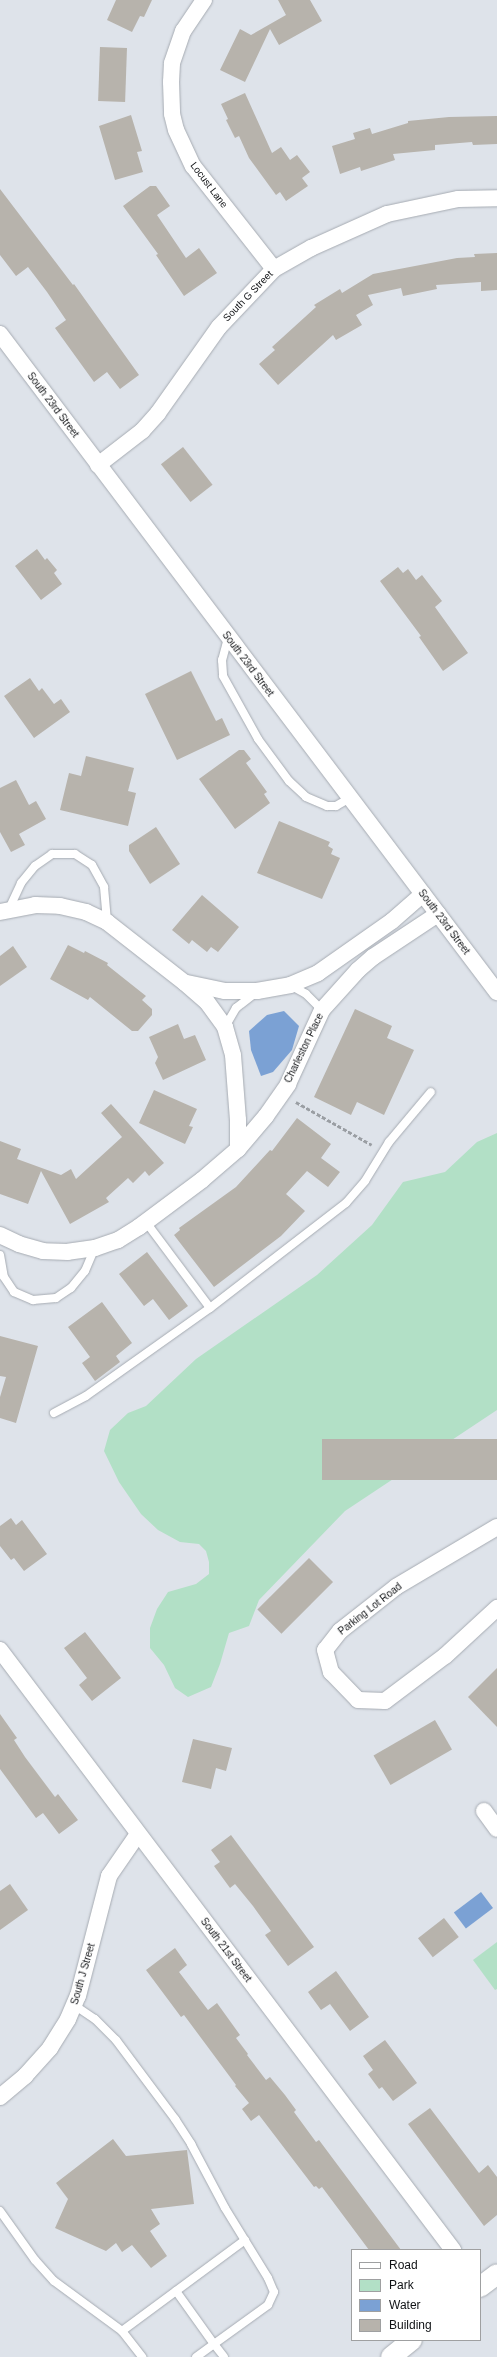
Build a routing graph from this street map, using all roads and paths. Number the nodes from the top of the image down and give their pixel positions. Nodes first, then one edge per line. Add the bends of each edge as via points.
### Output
1 (204, 0) edge
2 (497, 198) edge
3 (274, 269) junction
4 (0, 334) edge
5 (98, 465) junction
6 (228, 638) junction
7 (350, 798) junction
8 (423, 894) junction
9 (4, 911) edge
10 (438, 914) junction
11 (107, 922) junction
12 (185, 983) junction
13 (290, 985) junction
14 (257, 991) junction
15 (497, 992) edge
16 (322, 1010) junction
17 (225, 1028) junction
18 (431, 1092) dead end
19 (296, 1102) dead end
20 (238, 1149) junction
21 (382, 1152) junction
22 (146, 1222) junction
23 (0, 1235) edge
24 (95, 1248) junction
25 (0, 1255) edge
26 (210, 1308) junction
27 (54, 1413) dead end
28 (497, 1527) edge
29 (497, 1608) edge
30 (0, 1650) edge
31 (484, 1811) dead end
32 (497, 1829) edge
33 (138, 1834) junction
34 (74, 2005) junction
35 (0, 2097) edge
36 (0, 2211) edge
37 (245, 2240) junction
38 (452, 2249) edge
39 (176, 2291) junction
40 (122, 2331) junction
41 (411, 2341) edge
42 (214, 2344) junction
43 (142, 2357) edge
44 (196, 2357) edge
45 (224, 2357) edge
46 (391, 2357) edge

1 - 3 street, Locust Lane via 183,31 172,63 172,114 176,130 193,166
2 - 3 street, South G Street via 458,199 387,214 311,248
3 - 5 street, South G Street via 219,326 158,413 142,431
4 - 5 street, South 23rd Street
5 - 6 street, South 23rd Street
6 - 7 street, South 23rd Street
6 - 7 lane via 222,660 224,676 258,739 289,781 306,797 326,806 336,806
7 - 8 street, South 23rd Street
8 - 10 street, South 23rd Street
8 - 13 street via 392,921 318,973
9 - 11 street via 35,905 60,906 86,912
9 - 11 lane via 35,866 52,854 75,854 92,865 104,887
10 - 15 street, South 23rd Street
10 - 16 street, Charleston Place via 373,957
11 - 12 street
12 - 14 street via 225,991
12 - 17 street via 207,1002
13 - 14 street
13 - 16 lane via 306,994
14 - 17 lane via 236,1008
16 - 20 street, Charleston Place via 288,1084 266,1116
17 - 20 street via 233,1055 238,1089
18 - 21 lane
19 - 21 path
20 - 22 street, Charleston Place
21 - 26 lane via 365,1180 346,1202
22 - 24 street, Charleston Place via 118,1240
22 - 26 lane
23 - 24 street, Charleston Place via 43,1251 68,1252
24 - 25 lane via 85,1271 71,1288 56,1298 33,1300 14,1292 4,1276
26 - 27 lane via 86,1396
28 - 29 street, Parking Lot Road via 396,1587 340,1630 325,1650 331,1672 358,1700 385,1701 445,1656
30 - 33 street, South 21st Street
31 - 32 street
33 - 34 street, South J Street via 109,1876
33 - 38 street, South 21st Street
34 - 35 street, South J Street via 50,2048 25,2076
34 - 37 lane via 95,2019 116,2040 175,2119
36 - 40 lane via 35,2260 54,2281
37 - 39 lane
37 - 42 lane via 274,2292 268,2305
39 - 40 lane
39 - 42 lane
40 - 43 lane
41 - 46 street
42 - 44 lane
42 - 45 lane

